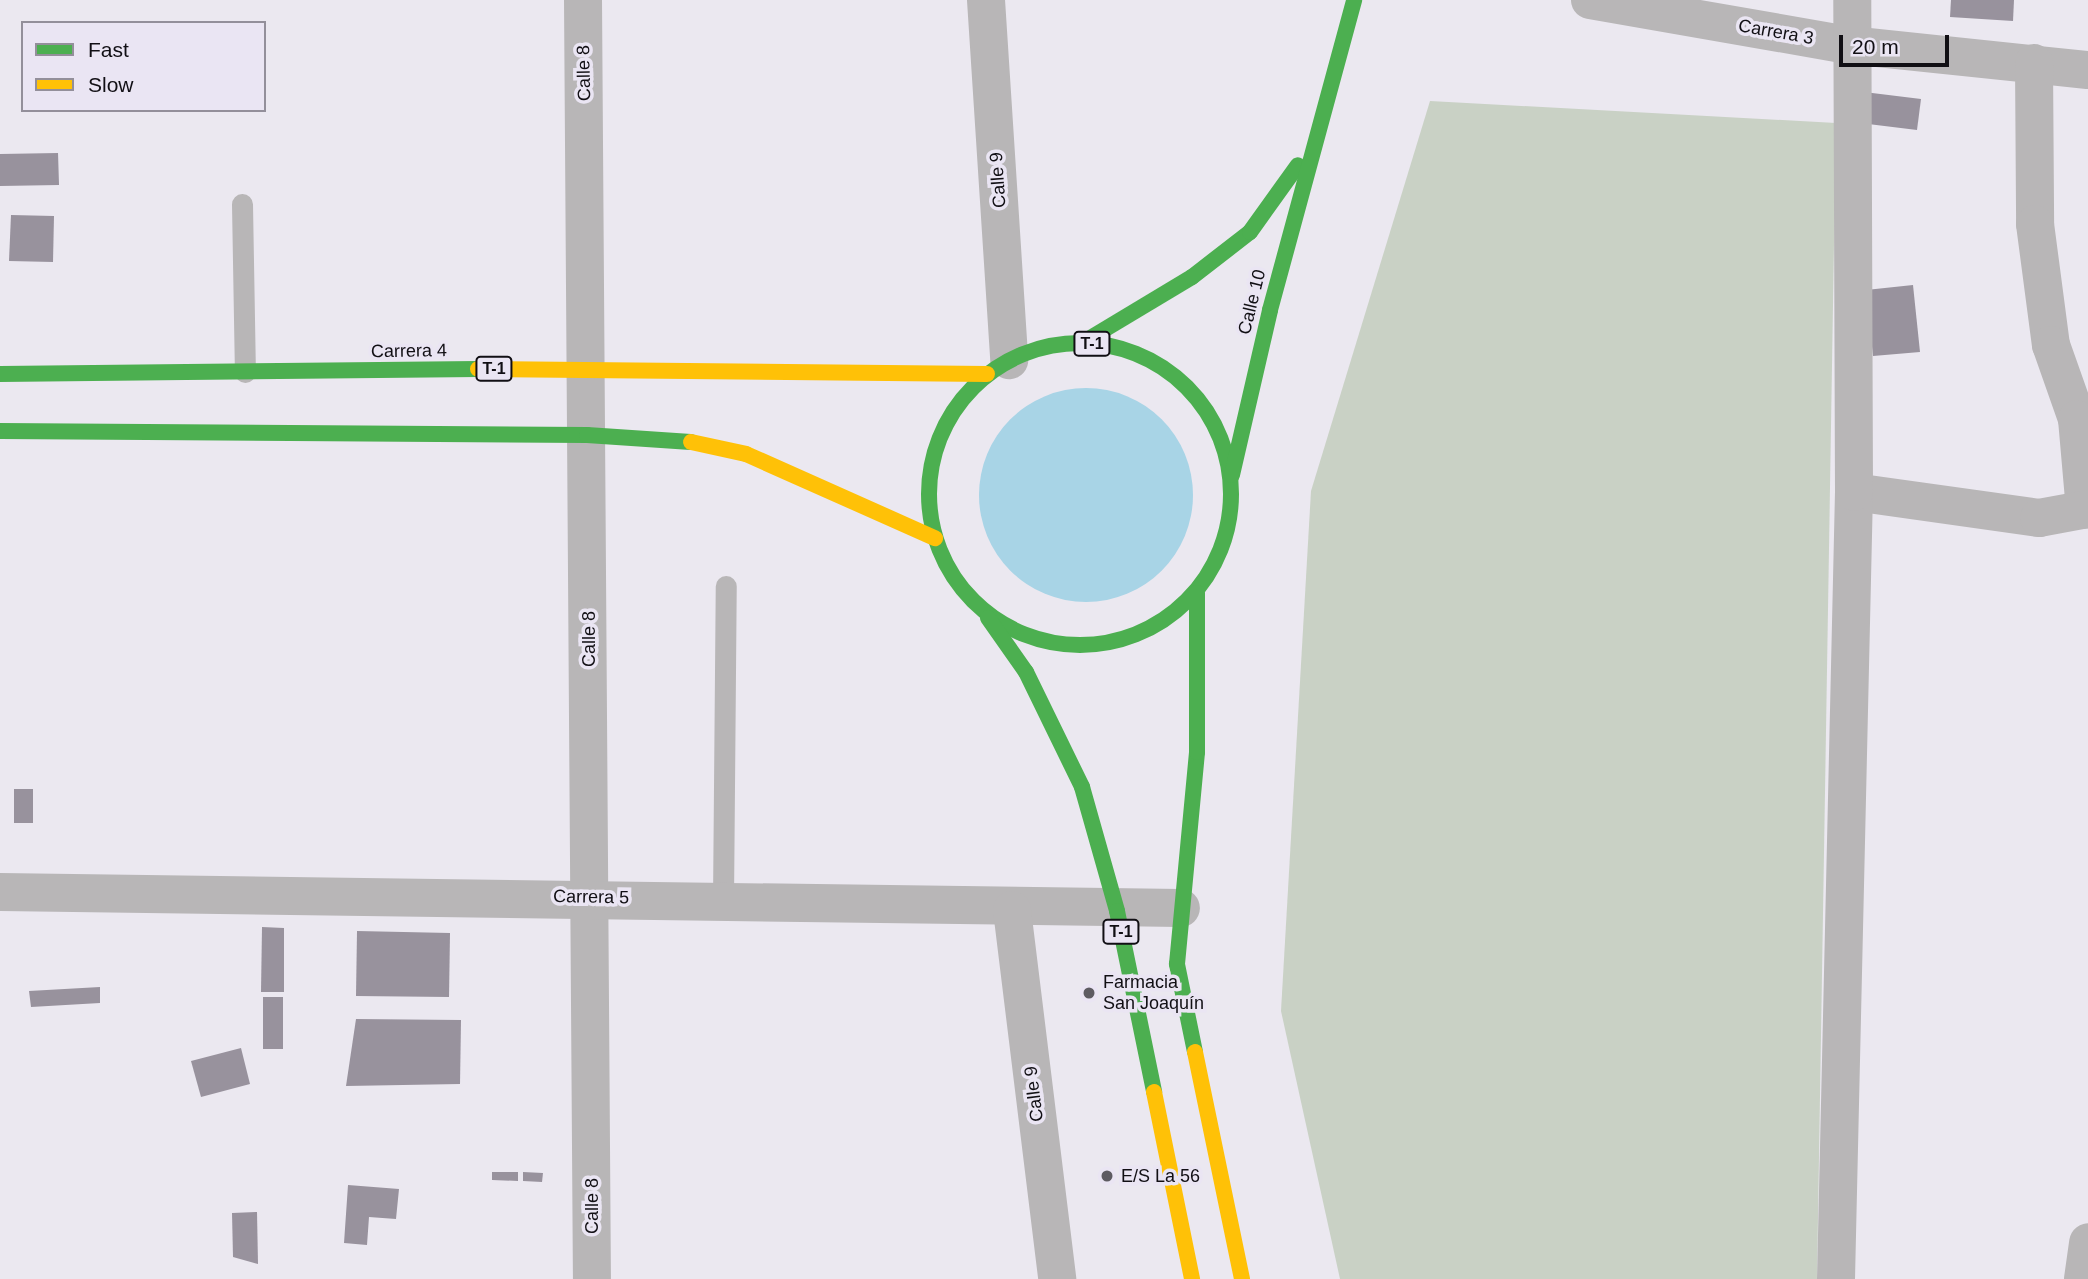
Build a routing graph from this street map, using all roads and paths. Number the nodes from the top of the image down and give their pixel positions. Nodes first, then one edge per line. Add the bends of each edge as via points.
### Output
1 (583, 0) edge
2 (986, 0) edge
3 (1354, 0) edge
4 (1590, 0) edge
5 (1852, 0) edge
6 (1849, 45) junction
7 (2034, 63) junction
8 (2088, 70) edge
9 (1313, 140) junction
10 (242, 204) dead end
11 (1082, 343) junction
12 (998, 367) junction
13 (589, 369) junction
14 (246, 372) junction
15 (0, 374) edge
16 (0, 431) edge
17 (587, 435) junction
18 (1232, 475) junction
19 (1854, 492) junction
20 (2087, 509) edge
21 (935, 538) junction
22 (726, 586) dead end
23 (1197, 593) junction
24 (982, 610) junction
25 (0, 892) edge
26 (591, 896) junction
27 (723, 901) junction
28 (1181, 908) junction
29 (1012, 910) junction
30 (1117, 911) junction
31 (2088, 1242) edge
32 (592, 1279) edge
33 (1057, 1279) edge
34 (1192, 1279) edge
35 (1242, 1279) edge
36 (1836, 1279) edge
37 (2084, 1279) edge

1 - 13 street, Calle 8
2 - 12 street, Calle 9
3 - 9 main road, Calle 10
4 - 6 street, Carrera 3
5 - 6 street
6 - 7 street, Carrera 3
6 - 19 street
7 - 8 street, Carrera 3
7 - 20 street via 2035,225 2051,345 2077,419
9 - 11 main road, Calle 10 via 1250,232 1192,277
9 - 18 main road, Calle 10
10 - 14 lane
11 - 12 main road, T-1 via 1056,345
11 - 18 main road, T-1 via 1125,349 1173,375 1197,397 1220,433
12 - 13 main road, Carrera 4 / T-1
12 - 21 main road, T-1 via 955,407 935,448 928,492
13 - 14 main road, Carrera 4 / T-1
13 - 17 street, Calle 8
14 - 15 main road, Carrera 4 / T-1
16 - 17 main road
17 - 21 main road via 692,442 746,454
17 - 26 street, Calle 8
18 - 23 main road, T-1 via 1231,517 1222,547
19 - 20 street via 2039,518
19 - 36 street
21 - 24 main road, T-1 via 953,578
22 - 27 lane
23 - 24 main road, T-1 via 1160,623 1117,642 1069,645 1034,637
23 - 28 main road, T-1 via 1197,752
24 - 30 main road, T-1 via 1026,672 1062,737
25 - 26 street, Carrera 5
26 - 27 street, Carrera 5
26 - 32 street, Calle 8
27 - 29 street, Carrera 5
28 - 30 street, Carrera 5
28 - 35 main road, T-1 via 1177,964 1183,1009
29 - 30 street, Carrera 5
29 - 33 street, Calle 9
30 - 34 main road, T-1
31 - 37 street

